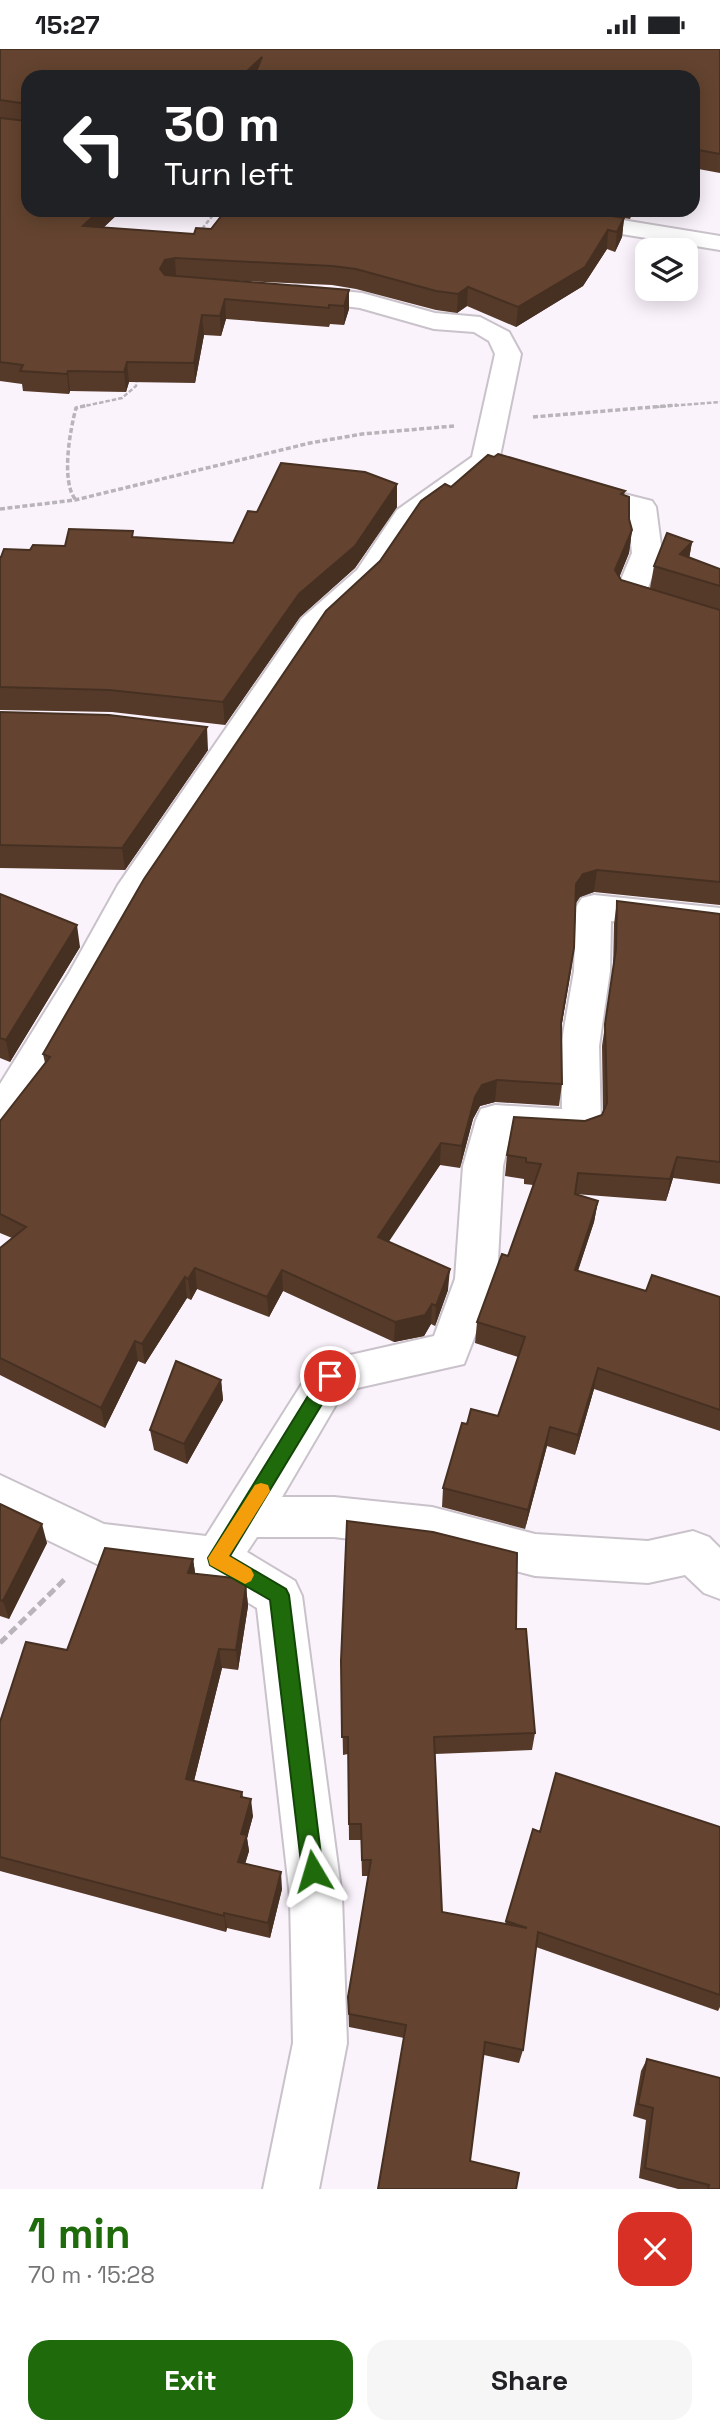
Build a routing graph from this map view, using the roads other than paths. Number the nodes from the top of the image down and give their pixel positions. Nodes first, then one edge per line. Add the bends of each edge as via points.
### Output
1 (561, 217) edge
2 (720, 242) edge
3 (268, 293) edge
4 (556, 484) edge
5 (720, 623) edge
6 (720, 921) edge
7 (0, 1117) edge
8 (0, 1495) edge
9 (245, 1517) junction
10 (217, 1558) junction
11 (720, 1578) edge
12 (291, 2189) edge

1 - 2 street
3 - 7 street via 362,301 434,321 480,325 500,337 508,354 493,421 499,464 407,516 368,576 313,625 220,738
4 - 5 street via 642,507 647,553 630,594
6 - 9 street via 594,907 592,971 580,1046 582,1125 495,1120 483,1165 476,1279 449,1351 330,1376
8 - 10 street via 99,1544
9 - 10 street
9 - 11 street via 334,1517 432,1528 535,1555 648,1562 693,1552
10 - 12 street via 279,1595 314,1883 320,2043

